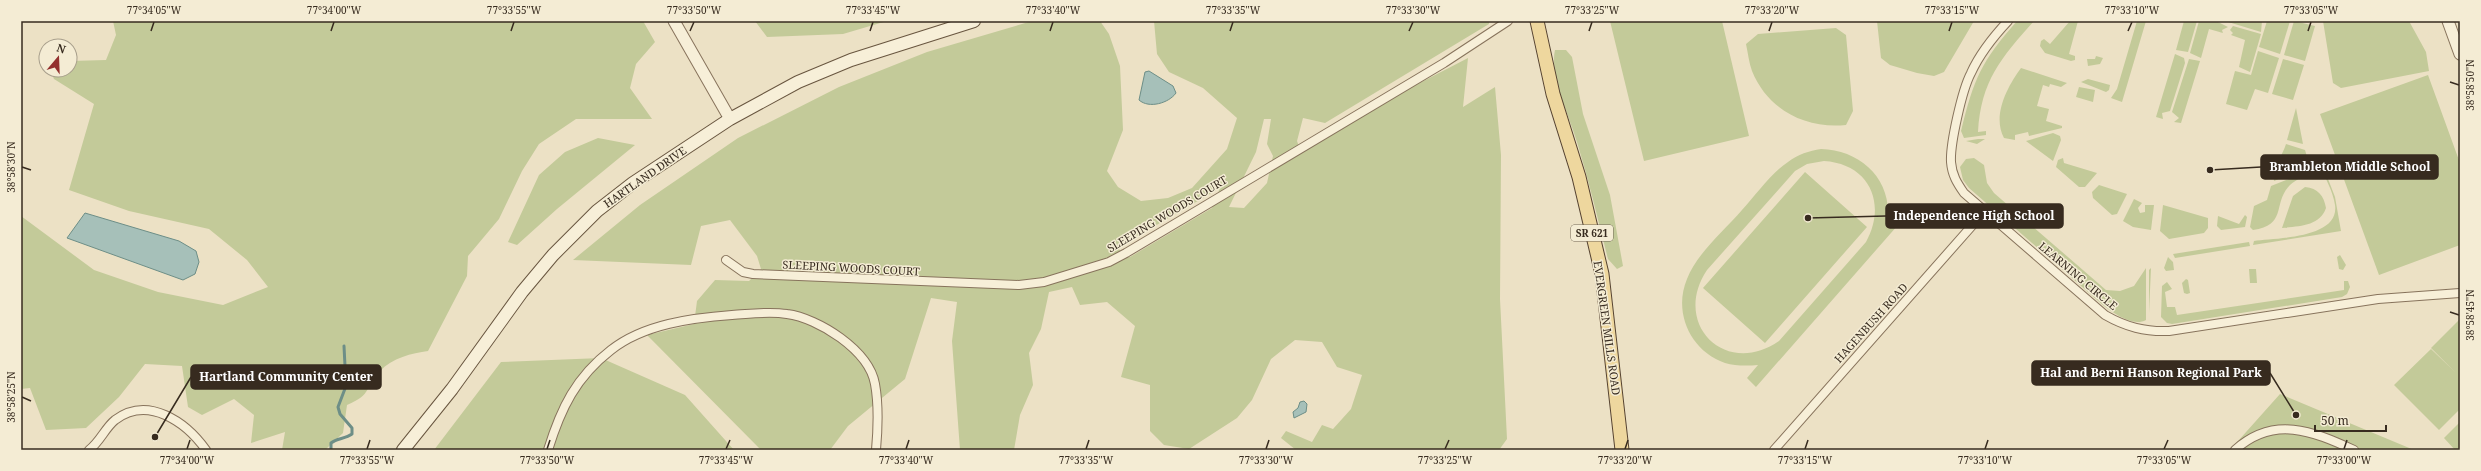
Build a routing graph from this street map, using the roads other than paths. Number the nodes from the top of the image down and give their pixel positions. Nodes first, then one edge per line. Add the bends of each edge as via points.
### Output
1 (674, 21) edge
2 (974, 21) edge
3 (1508, 21) edge
4 (1537, 21) edge
5 (2008, 21) edge
6 (2448, 21) edge
7 (2460, 54) edge
8 (730, 119) junction
9 (1985, 211) junction
10 (726, 260) dead end
11 (2458, 292) edge
12 (89, 450) edge
13 (206, 450) edge
14 (403, 450) edge
15 (548, 450) edge
16 (876, 450) edge
17 (1622, 450) edge
18 (1774, 450) edge
19 (2234, 450) edge
20 (2354, 450) edge

1 - 8 street
2 - 8 main road, HARTLAND DRIVE via 851,60 798,82
3 - 10 street, SLEEPING WOODS COURT via 1444,63 1126,253 1109,262 1044,282 973,285 753,274 743,272
4 - 17 main road, EVERGREEN MILLS ROAD / SR 621 via 1553,94 1579,177 1602,274
5 - 9 street, LEARNING CIRCLE via 1987,45 1971,73 1952,149 1954,176 1964,193
6 - 7 street
8 - 14 main road, HARTLAND DRIVE via 633,183 569,237 522,292 452,389
9 - 11 street, LEARNING CIRCLE via 2105,315 2147,332 2176,330 2378,299
9 - 18 street, HAGENBUSH ROAD
12 - 13 street via 114,421 139,410 160,412 172,418
15 - 16 street via 560,414 579,381 611,350 629,338 690,320 776,313 805,318 821,325 862,357 875,382 878,411
19 - 20 street via 2254,436 2280,429 2311,432

